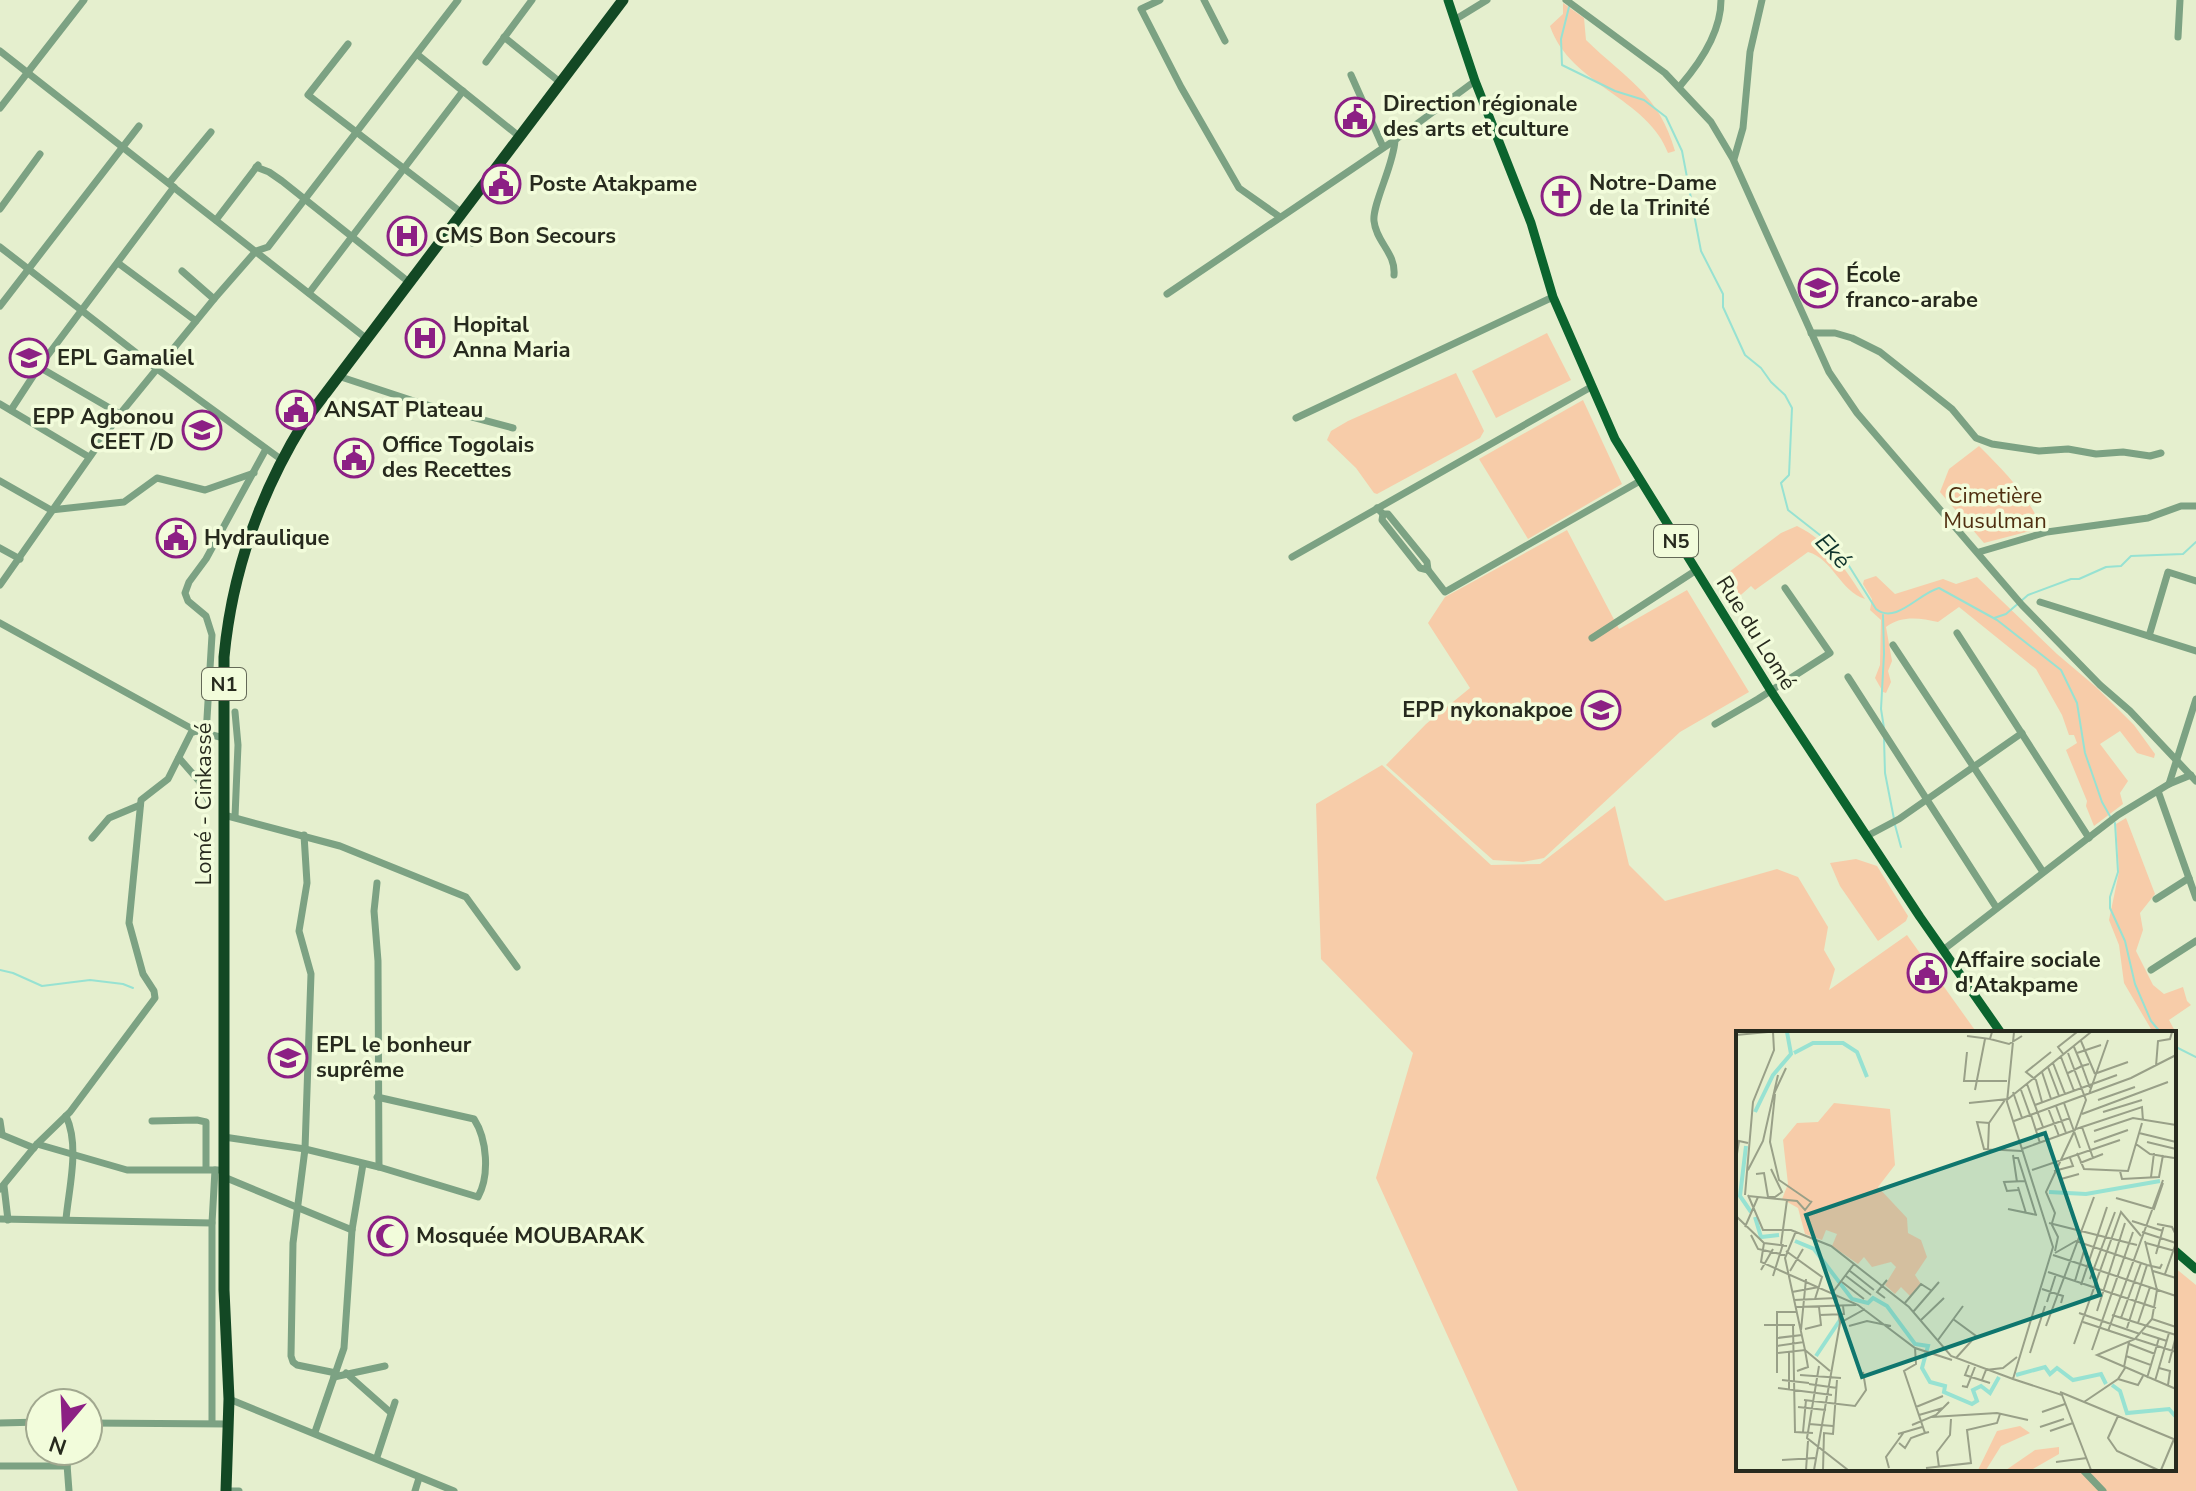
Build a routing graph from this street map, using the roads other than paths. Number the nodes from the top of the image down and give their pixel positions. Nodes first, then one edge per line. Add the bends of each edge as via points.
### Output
1 (84, 0) edge
2 (458, 0) edge
3 (532, 0) edge
4 (623, 0) edge
5 (1160, 0) edge
6 (1204, 0) edge
7 (1448, 0) edge
8 (1487, 0) edge
9 (1567, 0) edge
10 (1721, 0) edge
11 (1762, 0) edge
12 (2180, 0) edge
13 (1456, 19) junction
14 (504, 37) junction
15 (2178, 37) dead end
16 (1225, 41) dead end
17 (348, 44) dead end
18 (0, 51) edge
19 (418, 55) junction
20 (486, 62) dead end
21 (29, 73) junction
22 (1351, 75) dead end
23 (1475, 81) junction
24 (561, 83) junction
25 (1680, 86) junction
26 (463, 91) junction
27 (0, 108) edge
28 (139, 126) dead end
29 (357, 131) junction
30 (211, 132) dead end
31 (520, 137) junction
32 (1395, 140) junction
33 (123, 147) junction
34 (1383, 147) junction
35 (40, 154) dead end
36 (1733, 159) junction
37 (404, 167) junction
38 (171, 185) junction
39 (304, 198) junction
40 (0, 209) edge
41 (462, 213) junction
42 (1280, 217) junction
43 (216, 220) junction
44 (450, 229) junction
45 (352, 237) junction
46 (472, 243) dead end
47 (0, 247) edge
48 (256, 251) junction
49 (118, 263) junction
50 (29, 269) junction
51 (182, 271) dead end
52 (1394, 275) dead end
53 (410, 283) junction
54 (309, 293) junction
55 (1167, 294) dead end
56 (1553, 297) junction
57 (214, 299) junction
58 (0, 306) edge
59 (81, 311) junction
60 (196, 321) junction
61 (1811, 333) junction
62 (367, 339) junction
63 (39, 367) junction
64 (157, 369) junction
65 (338, 376) junction
66 (1591, 387) junction
67 (0, 404) edge
68 (11, 410) junction
69 (120, 414) junction
70 (1296, 418) dead end
71 (513, 428) dead end
72 (266, 449) junction
73 (2161, 453) dead end
74 (89, 457) junction
75 (282, 460) junction
76 (254, 473) junction
77 (0, 481) edge
78 (1640, 481) junction
79 (2196, 506) edge
80 (51, 510) junction
81 (1380, 511) junction
82 (0, 548) edge
83 (1979, 552) junction
84 (1292, 557) dead end
85 (20, 559) junction
86 (1695, 571) junction
87 (2196, 581) edge
88 (0, 585) edge
89 (1785, 588) dead end
90 (2040, 602) dead end
91 (0, 623) edge
92 (1957, 633) dead end
93 (2149, 636) junction
94 (1592, 638) dead end
95 (1893, 645) dead end
96 (2196, 651) edge
97 (1848, 677) dead end
98 (1771, 691) junction
99 (2196, 699) edge
100 (235, 712) dead end
101 (2193, 722) edge
102 (1715, 724) dead end
103 (196, 731) junction
104 (2022, 733) junction
105 (206, 735) junction
106 (224, 738) junction
107 (179, 758) junction
108 (2175, 760) junction
109 (1974, 767) junction
110 (2193, 778) edge
111 (2169, 784) junction
112 (2158, 791) junction
113 (1927, 799) junction
114 (210, 804) dead end
115 (140, 805) junction
116 (230, 816) junction
117 (304, 835) junction
118 (1867, 836) junction
119 (92, 838) dead end
120 (2089, 838) junction
121 (2043, 872) junction
122 (2189, 878) junction
123 (377, 883) dead end
124 (2196, 898) edge
125 (2156, 899) dead end
126 (1996, 907) junction
127 (2196, 941) edge
128 (1943, 950) junction
129 (517, 967) dead end
130 (2151, 970) dead end
131 (2000, 1031) edge
132 (377, 1097) junction
133 (66, 1116) junction
134 (0, 1121) edge
135 (152, 1121) dead end
136 (1, 1134) edge
137 (224, 1137) junction
138 (35, 1146) junction
139 (305, 1149) junction
140 (73, 1153) junction
141 (363, 1164) junction
142 (379, 1167) junction
143 (217, 1171) junction
144 (2, 1188) edge
145 (297, 1206) junction
146 (4, 1219) edge
147 (66, 1219) junction
148 (212, 1223) junction
149 (352, 1230) junction
150 (2176, 1252) edge
151 (2196, 1269) edge
152 (212, 1284) junction
153 (224, 1290) junction
154 (385, 1366) dead end
155 (346, 1373) junction
156 (335, 1375) junction
157 (229, 1399) junction
158 (395, 1402) dead end
159 (390, 1412) junction
160 (24, 1422) edge
161 (212, 1422) junction
162 (0, 1423) edge
163 (104, 1424) edge
164 (229, 1424) junction
165 (315, 1432) junction
166 (377, 1457) junction
167 (0, 1466) edge
168 (24, 1466) edge
169 (67, 1467) edge
170 (2084, 1471) edge
171 (419, 1478) junction
172 (69, 1491) edge
173 (227, 1491) edge
174 (239, 1491) edge
175 (415, 1491) edge
176 (454, 1491) edge
177 (2103, 1491) edge

1 - 21 street
2 - 19 street
3 - 14 street
4 - 24 highway, Lomé - Cinkassé / N1
5 - 42 street via 1141,9 1181,87 1239,188
6 - 16 street
7 - 13 main road, Rue du Lomé / N5
8 - 13 street
9 - 25 street
10 - 25 street via 1714,33
11 - 36 street via 1750,52 1743,128
12 - 15 street
13 - 23 main road, Rue du Lomé / N5
14 - 20 street
14 - 24 street
17 - 29 street via 308,95
18 - 21 street
19 - 26 street
19 - 29 street
21 - 27 street
21 - 33 street
22 - 34 street
23 - 32 street
23 - 56 main road, Rue du Lomé / N5 via 1531,223
24 - 31 highway, Lomé - Cinkassé / N1
25 - 36 street
26 - 31 street
26 - 37 street
28 - 33 street
29 - 37 street
29 - 39 street
30 - 38 street
31 - 41 highway, Lomé - Cinkassé / N1
32 - 34 street
32 - 52 street via 1373,220
33 - 38 street
33 - 50 street
34 - 42 street
35 - 40 street
36 - 61 street
37 - 41 street
37 - 45 street
38 - 43 street
38 - 49 street
39 - 43 street via 257,166
39 - 45 street
39 - 48 street via 268,247
41 - 44 highway, Lomé - Cinkassé / N1
42 - 55 street
43 - 48 street
44 - 46 street
44 - 53 highway, Lomé - Cinkassé / N1
45 - 53 street
45 - 54 street
47 - 50 street
48 - 54 street
48 - 57 street
49 - 59 street
49 - 60 street
50 - 58 street
50 - 59 street
51 - 57 street
53 - 62 highway, Lomé - Cinkassé / N1
54 - 62 street
56 - 66 main road, Rue du Lomé / N5
56 - 70 street
57 - 60 street
59 - 63 street
59 - 64 street
60 - 64 street
61 - 73 street via 1835,333 1880,352 1941,399 1976,438 1992,444 2039,451
61 - 83 street via 1857,413
62 - 65 highway, Lomé - Cinkassé / N1
63 - 68 street
63 - 69 street
64 - 69 street
64 - 72 street
65 - 71 street
65 - 75 highway, Lomé - Cinkassé / N1
66 - 78 main road, Rue du Lomé / N5
66 - 81 street
67 - 68 street
68 - 74 street
69 - 74 street
72 - 75 street
72 - 76 street
74 - 80 street
75 - 106 highway, Lomé - Cinkassé / N1 via 259,506 234,589 224,657
76 - 80 street via 205,490 157,478 124,502
76 - 105 street via 185,593 206,616 212,635
77 - 80 street
78 - 81 street via 1445,592 1428,570 1420,568
78 - 86 main road, Rue du Lomé / N5
79 - 83 street via 2047,532
80 - 85 street
81 - 84 street
82 - 85 street
83 - 108 street via 2022,605
85 - 88 street
86 - 94 street
86 - 98 main road, Rue du Lomé / N5
87 - 93 street via 2168,572
89 - 98 street via 1830,653
90 - 93 street
91 - 103 street
92 - 104 street
93 - 96 street
95 - 109 street
97 - 113 street
98 - 102 street
98 - 118 main road, Rue du Lomé / N5
99 - 101 street
100 - 116 street via 238,745
101 - 108 street
103 - 105 street
103 - 107 street
104 - 109 street
104 - 120 street
105 - 106 street
106 - 116 highway, Lomé - Cinkassé / N1
107 - 114 street
107 - 115 street via 168,779
108 - 110 street
108 - 111 street
109 - 113 street
109 - 121 street
110 - 111 street
111 - 112 street
112 - 120 street
112 - 122 street
113 - 118 street
113 - 126 street
115 - 119 street via 109,818
115 - 133 street via 129,923 143,974 156,995
116 - 117 street
116 - 137 highway, Lomé - Cinkassé / N1
117 - 129 street via 466,897
117 - 139 street via 307,883 299,931 311,974
118 - 128 main road, Rue du Lomé / N5
120 - 121 street
121 - 126 street
122 - 124 street
122 - 125 street
123 - 132 street
126 - 128 street
127 - 130 street
128 - 131 main road, Rue du Lomé / N5
132 - 142 street
132 - 142 street via 474,1119 482,1132 485,1185 478,1197
133 - 138 street
133 - 140 street
134 - 136 street
135 - 143 street via 206,1122
136 - 138 street
137 - 139 street
137 - 143 highway, Lomé - Cinkassé / N1
138 - 140 street
138 - 144 street
139 - 141 street
139 - 145 street
140 - 143 street via 127,1170
140 - 147 street
141 - 142 street
141 - 149 street
143 - 145 street
143 - 148 street
143 - 153 highway, Lomé - Cinkassé / N1
144 - 146 street
145 - 149 street
145 - 156 street via 293,1362
146 - 147 street
147 - 148 street
148 - 152 street
149 - 156 street via 344,1348
150 - 151 main road
152 - 153 street
152 - 161 street
153 - 157 highway, Lomé - Cinkassé / N1
154 - 155 street
155 - 156 street
155 - 159 street
156 - 165 street
157 - 164 highway, Lomé - Cinkassé / N1
157 - 165 street
158 - 159 street
159 - 166 street
160 - 162 street
161 - 163 street
161 - 164 street
164 - 173 highway, Lomé - Cinkassé / N1
165 - 166 street
166 - 171 street
167 - 168 street
169 - 172 street
170 - 177 street
171 - 175 street
171 - 176 street
173 - 174 street

